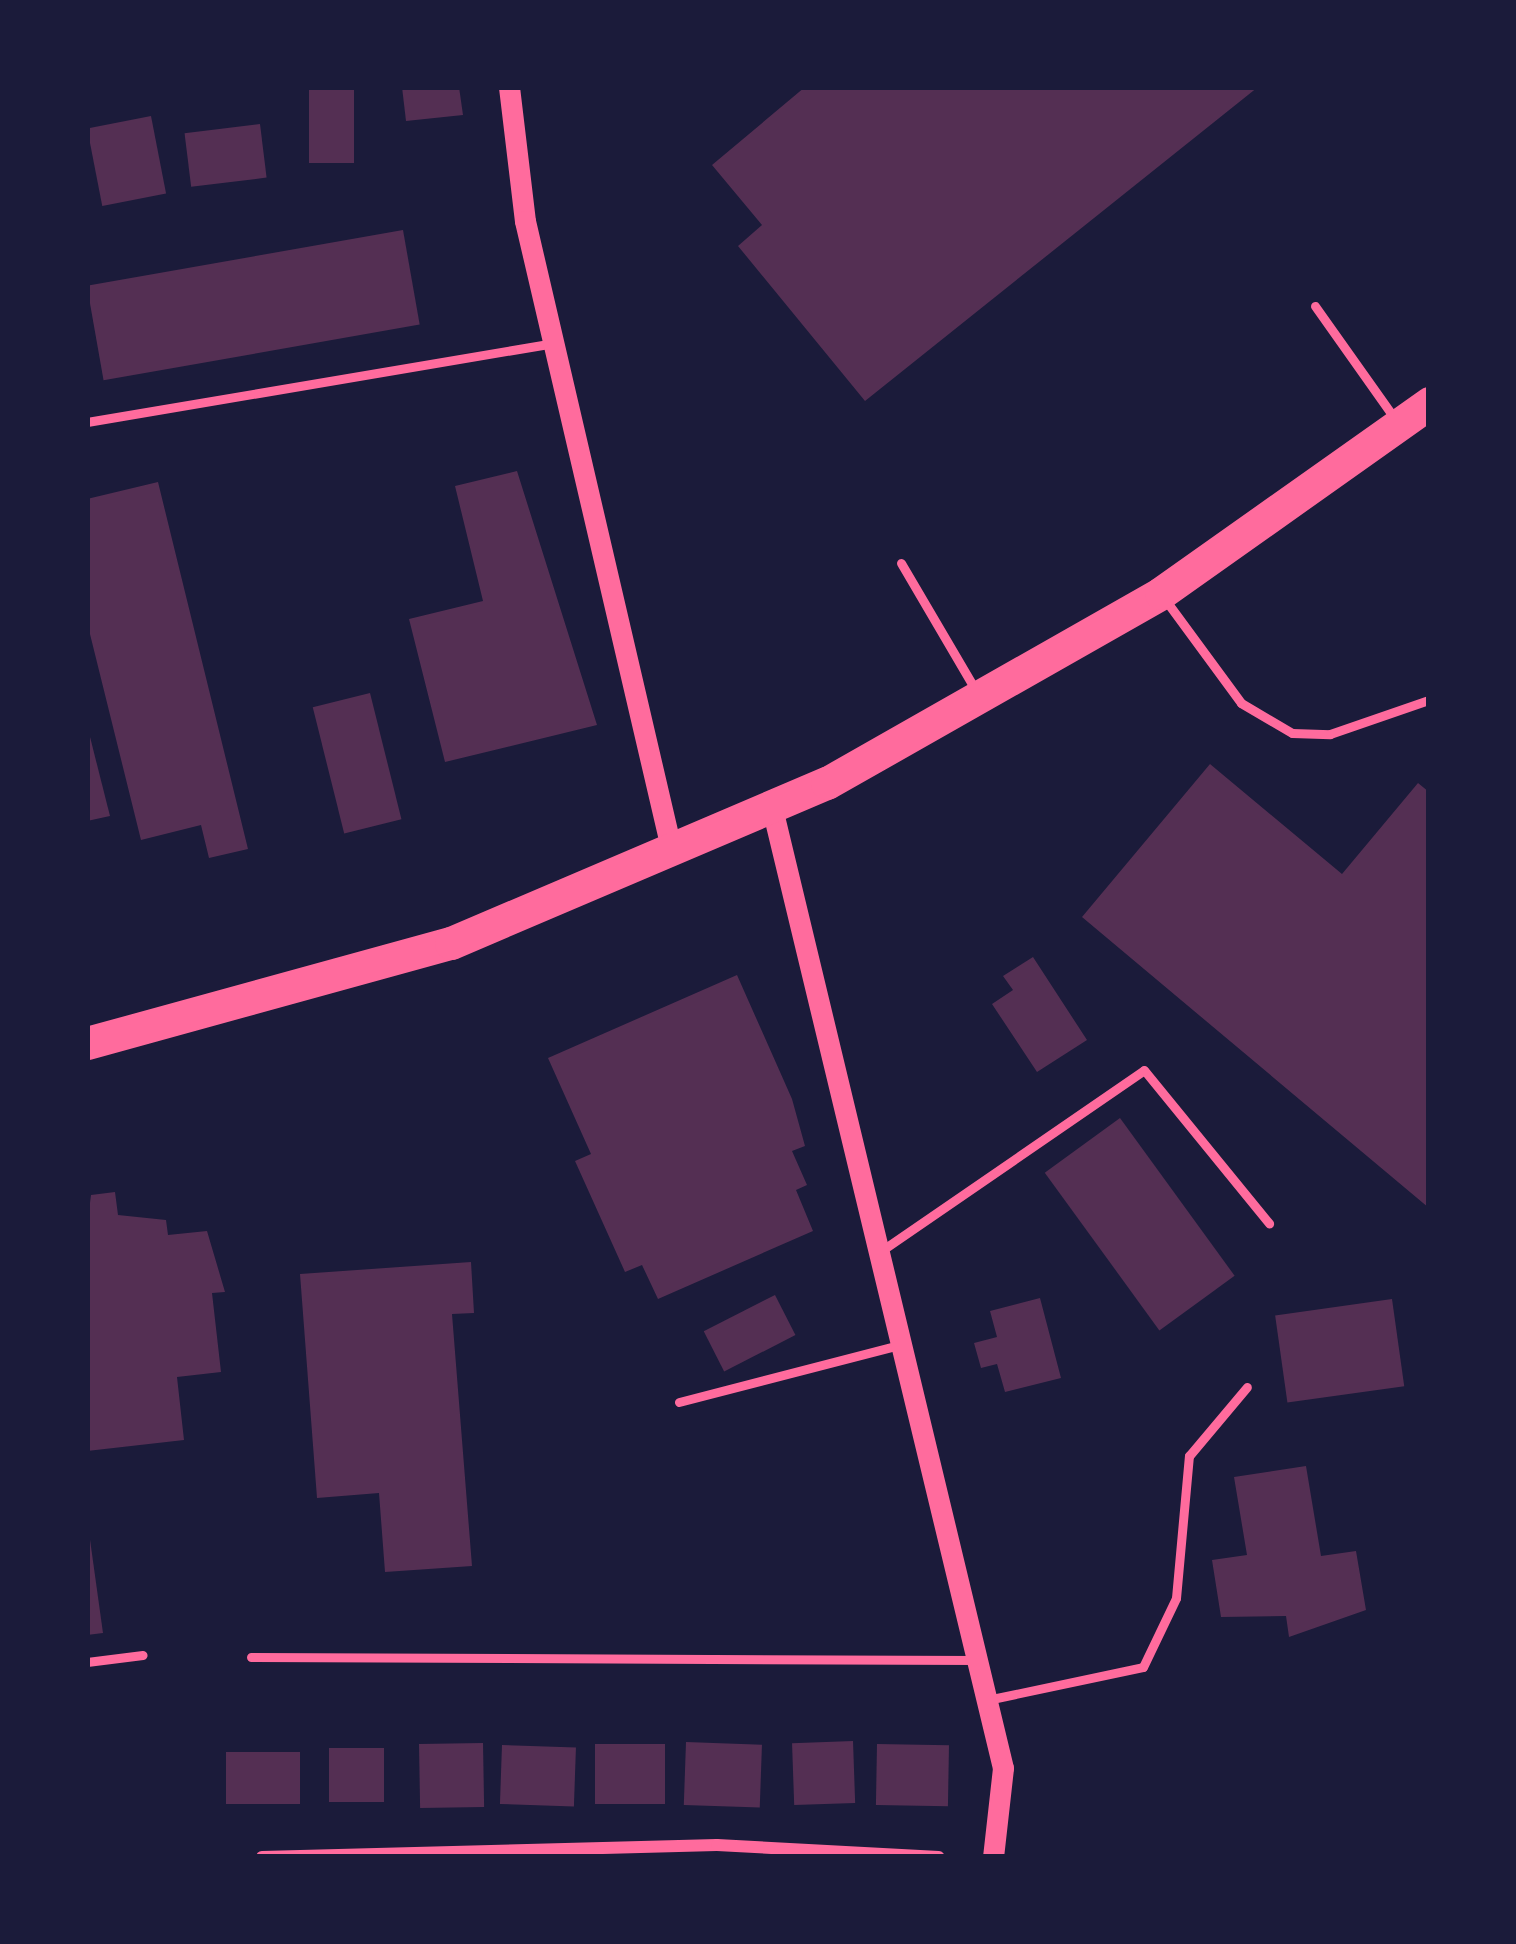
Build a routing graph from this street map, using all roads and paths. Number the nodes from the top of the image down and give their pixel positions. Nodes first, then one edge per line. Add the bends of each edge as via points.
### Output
1 (509, 87) edge
2 (1315, 306) dead end
3 (554, 343) junction
4 (1429, 403) edge
5 (87, 422) edge
6 (1400, 425) junction
7 (901, 562) dead end
8 (1161, 593) junction
9 (1429, 700) edge
10 (981, 701) junction
11 (772, 808) junction
12 (672, 852) junction
13 (87, 1043) edge
14 (1269, 1223) dead end
15 (881, 1251) junction
16 (903, 1344) junction
17 (1247, 1387) dead end
18 (679, 1402) dead end
19 (142, 1655) dead end
20 (251, 1657) dead end
21 (978, 1660) junction
22 (87, 1662) edge
23 (987, 1700) junction
24 (715, 1851) edge
25 (262, 1857) edge
26 (939, 1857) edge
27 (993, 1857) edge

1 - 3 street
2 - 6 lane
3 - 5 lane
3 - 12 street
4 - 6 highway
6 - 8 highway
7 - 10 lane
8 - 9 lane via 1241,703 1292,733 1330,734
8 - 10 highway
10 - 11 highway
11 - 12 highway
11 - 15 street
12 - 13 highway via 427,951
14 - 15 lane via 1144,1070
15 - 16 street
16 - 18 lane
16 - 21 street
17 - 23 lane via 1189,1456 1176,1598 1143,1667
19 - 22 lane
20 - 21 lane
21 - 23 street
23 - 27 street via 1003,1768
24 - 25 street
24 - 26 street

